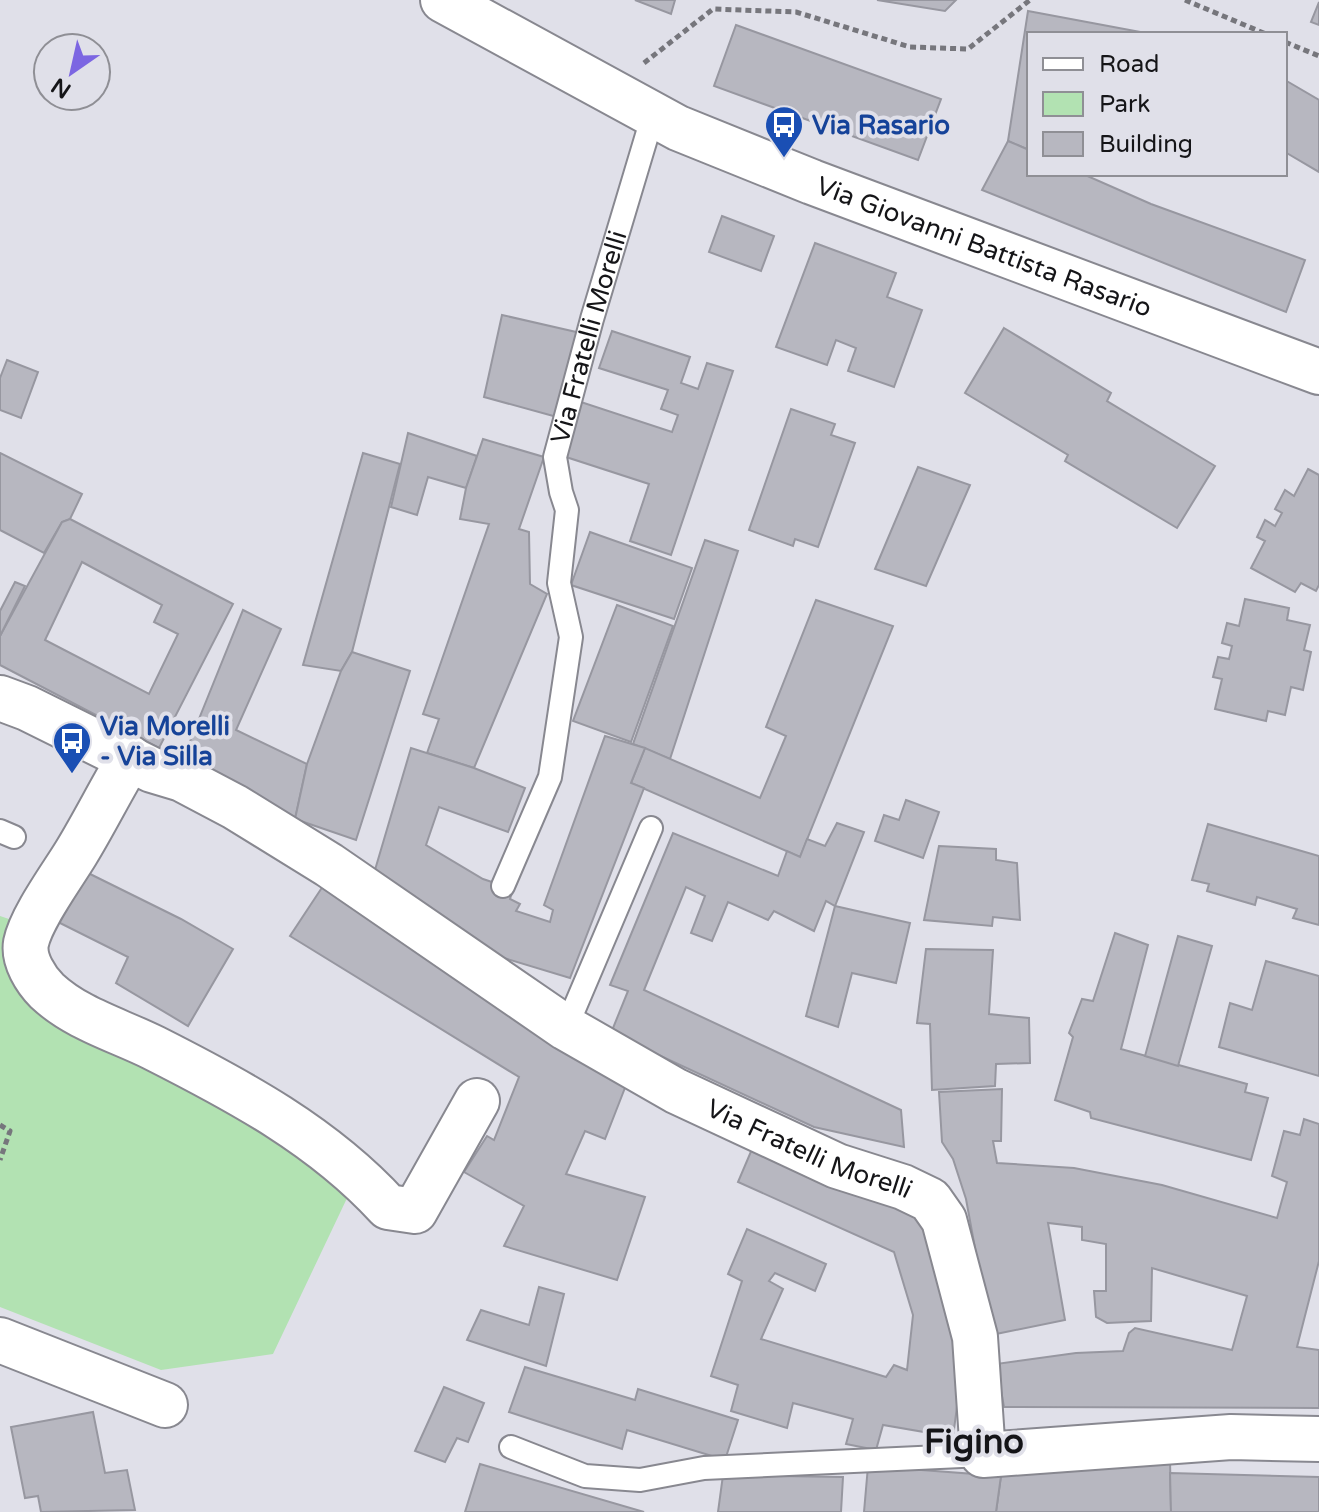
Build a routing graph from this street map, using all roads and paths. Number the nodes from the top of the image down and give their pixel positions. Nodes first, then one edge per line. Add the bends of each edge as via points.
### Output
1 (443, 0) edge
2 (1030, 0) edge
3 (1185, 0) edge
4 (1261, 32) edge
5 (1287, 43) edge
6 (1319, 56) edge
7 (642, 65) dead end
8 (653, 115) junction
9 (1319, 372) edge
10 (0, 698) edge
11 (130, 758) junction
12 (651, 828) dead end
13 (503, 886) dead end
14 (566, 1028) junction
15 (477, 1101) dead end
16 (0, 1125) edge
17 (0, 1160) edge
18 (0, 1340) edge
19 (165, 1405) dead end
20 (1319, 1439) edge
21 (511, 1447) dead end
22 (983, 1455) junction

1 - 8 street, Via Giovanni Battista Rasario
2 - 7 path via 968,49 910,47 796,12 713,9
3 - 4 path
5 - 6 path
8 - 9 street, Via Giovanni Battista Rasario via 812,182
8 - 13 lane, Via Fratelli Morelli via 555,457 567,510 559,583 571,637 550,777
10 - 11 street, Via Fratelli Morelli
11 - 14 street, Via Fratelli Morelli via 235,807 329,865 470,954
11 - 15 street via 26,943 26,961 46,990 83,1016 217,1081 299,1129 358,1175 388,1207 415,1211
12 - 14 lane
14 - 22 street, Via Fratelli Morelli via 759,1131 930,1200 944,1220 975,1337
16 - 17 path via 10,1131
18 - 19 street
20 - 22 street via 1231,1437
21 - 22 lane via 585,1476 640,1480 704,1468

